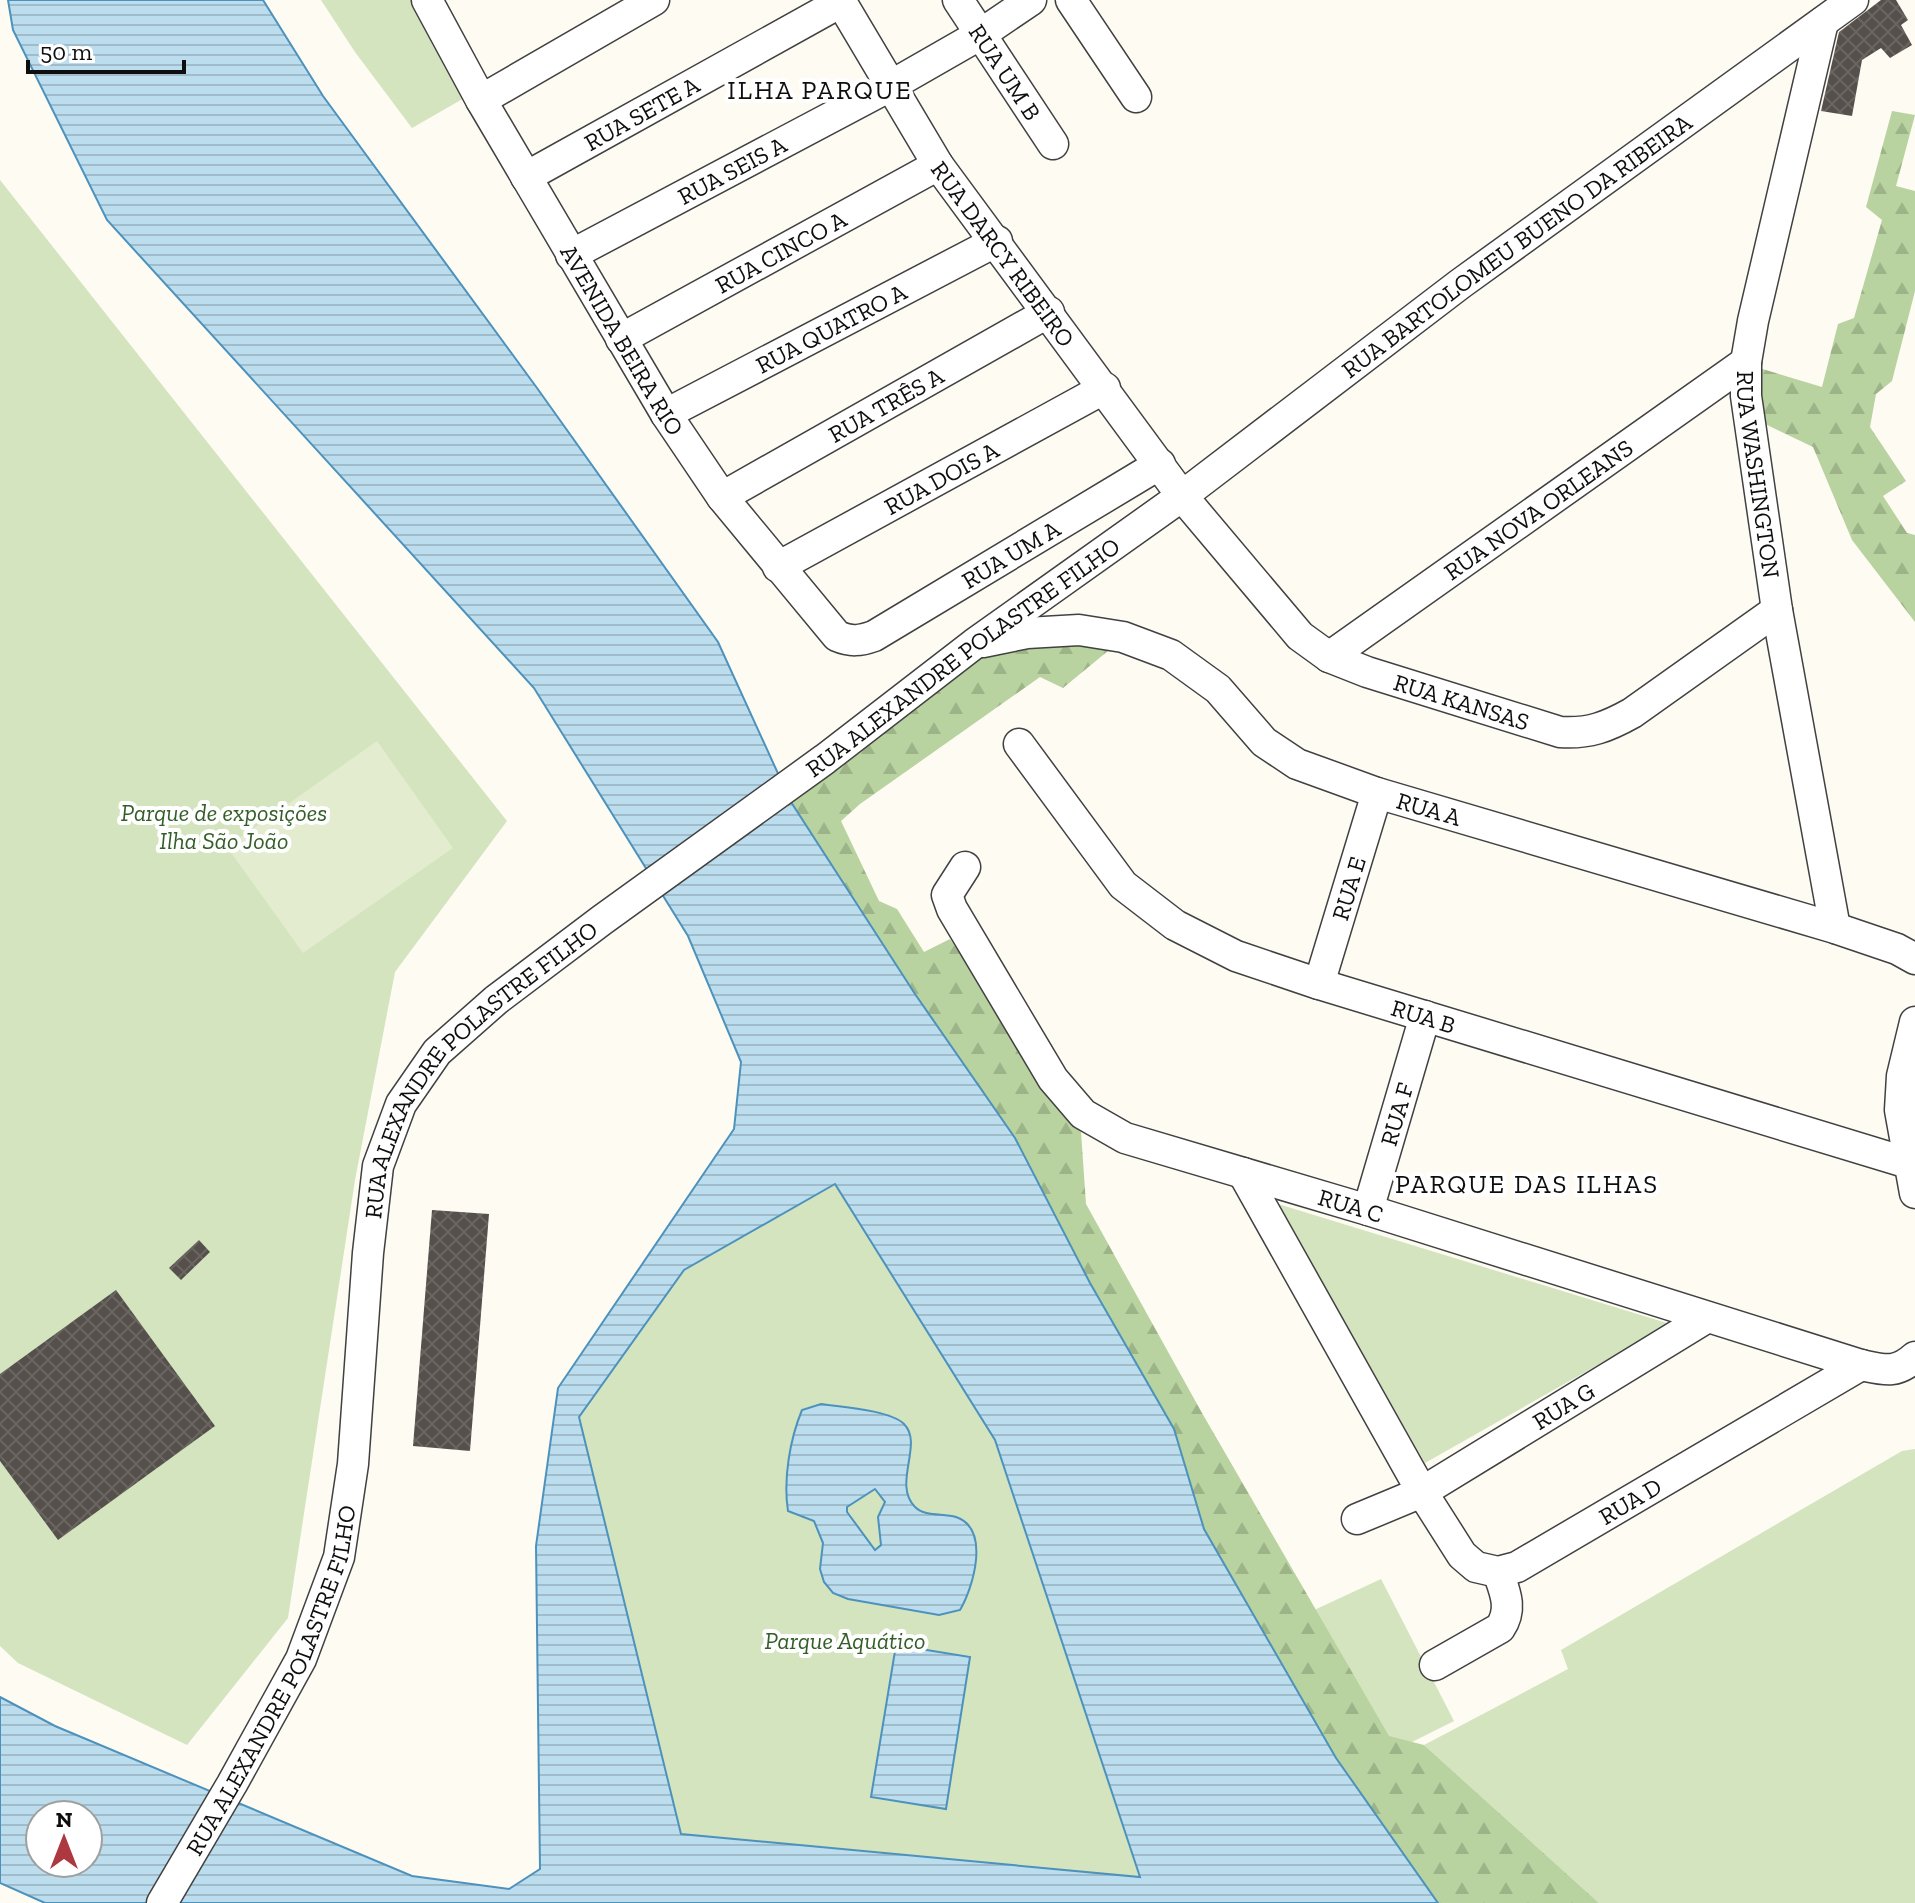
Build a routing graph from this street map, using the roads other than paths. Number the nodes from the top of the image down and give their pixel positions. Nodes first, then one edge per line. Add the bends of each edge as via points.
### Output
1 (654, 0) edge
2 (958, 0) edge
3 (1031, 0) edge
4 (1071, 0) edge
5 (1853, 0) edge
6 (841, 1) edge
7 (438, 4) edge
8 (1823, 22) junction
9 (981, 34) junction
10 (892, 85) junction
11 (1136, 97) dead end
12 (481, 100) junction
13 (1053, 144) dead end
14 (938, 165) junction
15 (526, 177) junction
16 (997, 241) junction
17 (571, 255) junction
18 (1049, 312) junction
19 (621, 339) junction
20 (1746, 362) junction
21 (1105, 388) junction
22 (666, 414) junction
23 (1160, 464) junction
24 (1182, 496) junction
25 (722, 497) junction
26 (778, 567) junction
27 (1777, 610) junction
28 (860, 641) joint
29 (974, 644) junction
30 (1329, 657) junction
31 (1019, 744) dead end
32 (1377, 793) junction
33 (965, 867) dead end
34 (1835, 928) junction
35 (1915, 959) edge
36 (1319, 984) junction
37 (1425, 1016) junction
38 (1915, 1022) edge
39 (1908, 1163) junction
40 (1243, 1173) junction
41 (1915, 1193) edge
42 (1368, 1210) junction
43 (1706, 1318) junction
44 (1908, 1363) edge
45 (1861, 1365) junction
46 (1422, 1492) junction
47 (1357, 1519) dead end
48 (1498, 1572) junction
49 (1435, 1665) dead end
50 (162, 1903) edge

1 - 12 street
2 - 9 street, RUA UM B
3 - 9 street, RUA SEIS A
4 - 11 street
5 - 8 street, RUA BARTOLOMEU BUENO DA RIBEIRA
6 - 10 street, RUA DARCY RIBEIRO
6 - 15 street, RUA SETE A
7 - 12 street, AVENIDA BEIRA RIO
8 - 20 street, RUA WASHINGTON
8 - 24 street, RUA BARTOLOMEU BUENO DA RIBEIRA via 1460,284
9 - 10 street, RUA SEIS A
9 - 13 street, RUA UM B
10 - 14 street, RUA DARCY RIBEIRO
10 - 17 street, RUA SEIS A
12 - 15 street, AVENIDA BEIRA RIO
14 - 16 street, RUA DARCY RIBEIRO
14 - 19 street, RUA CINCO A
15 - 17 street, AVENIDA BEIRA RIO
16 - 18 street, RUA DARCY RIBEIRO
16 - 22 street, RUA QUATRO A
17 - 19 street, AVENIDA BEIRA RIO
18 - 21 street, RUA DARCY RIBEIRO
18 - 25 street, RUA TRÊS A
19 - 22 street, AVENIDA BEIRA RIO
20 - 27 street, RUA WASHINGTON via 1750,433
20 - 30 street, RUA NOVA ORLEANS
21 - 23 street, RUA DARCY RIBEIRO
21 - 26 street, RUA DOIS A
22 - 25 street, AVENIDA BEIRA RIO
23 - 24 street, RUA DARCY RIBEIRO
23 - 28 street, RUA UM A
24 - 29 street, RUA ALEXANDRE POLASTRE FILHO
24 - 30 street, RUA KANSAS via 1300,636
25 - 26 street, AVENIDA BEIRA RIO
26 - 28 street, AVENIDA BEIRA RIO via 837,636
27 - 30 street, RUA KANSAS via 1632,713 1584,734 1560,732
27 - 34 street, RUA WASHINGTON
29 - 32 street, RUA A via 1079,630 1123,637 1171,655 1218,689 1264,742 1297,764
29 - 50 street, RUA ALEXANDRE POLASTRE FILHO via 496,1000 437,1052 401,1104 378,1166 353,1464 339,1557 301,1659
31 - 36 street, RUA B via 1123,885 1175,925 1236,956
32 - 34 street, RUA A
32 - 36 street, RUA E
33 - 40 street, RUA C via 950,887 948,902 1053,1079 1083,1114 1125,1138
34 - 35 street, RUA A
36 - 37 street, RUA B
37 - 39 street, RUA B
37 - 42 street, RUA F
38 - 39 street via 1900,1110
39 - 41 street
40 - 42 street, RUA C
40 - 46 street
42 - 43 street, RUA C
43 - 45 street, RUA C
43 - 46 street, RUA G
44 - 45 street, RUA C via 1885,1370
45 - 48 street, RUA D via 1517,1567
46 - 47 street
46 - 48 street via 1462,1555 1476,1567
48 - 49 street via 1508,1607 1500,1628

